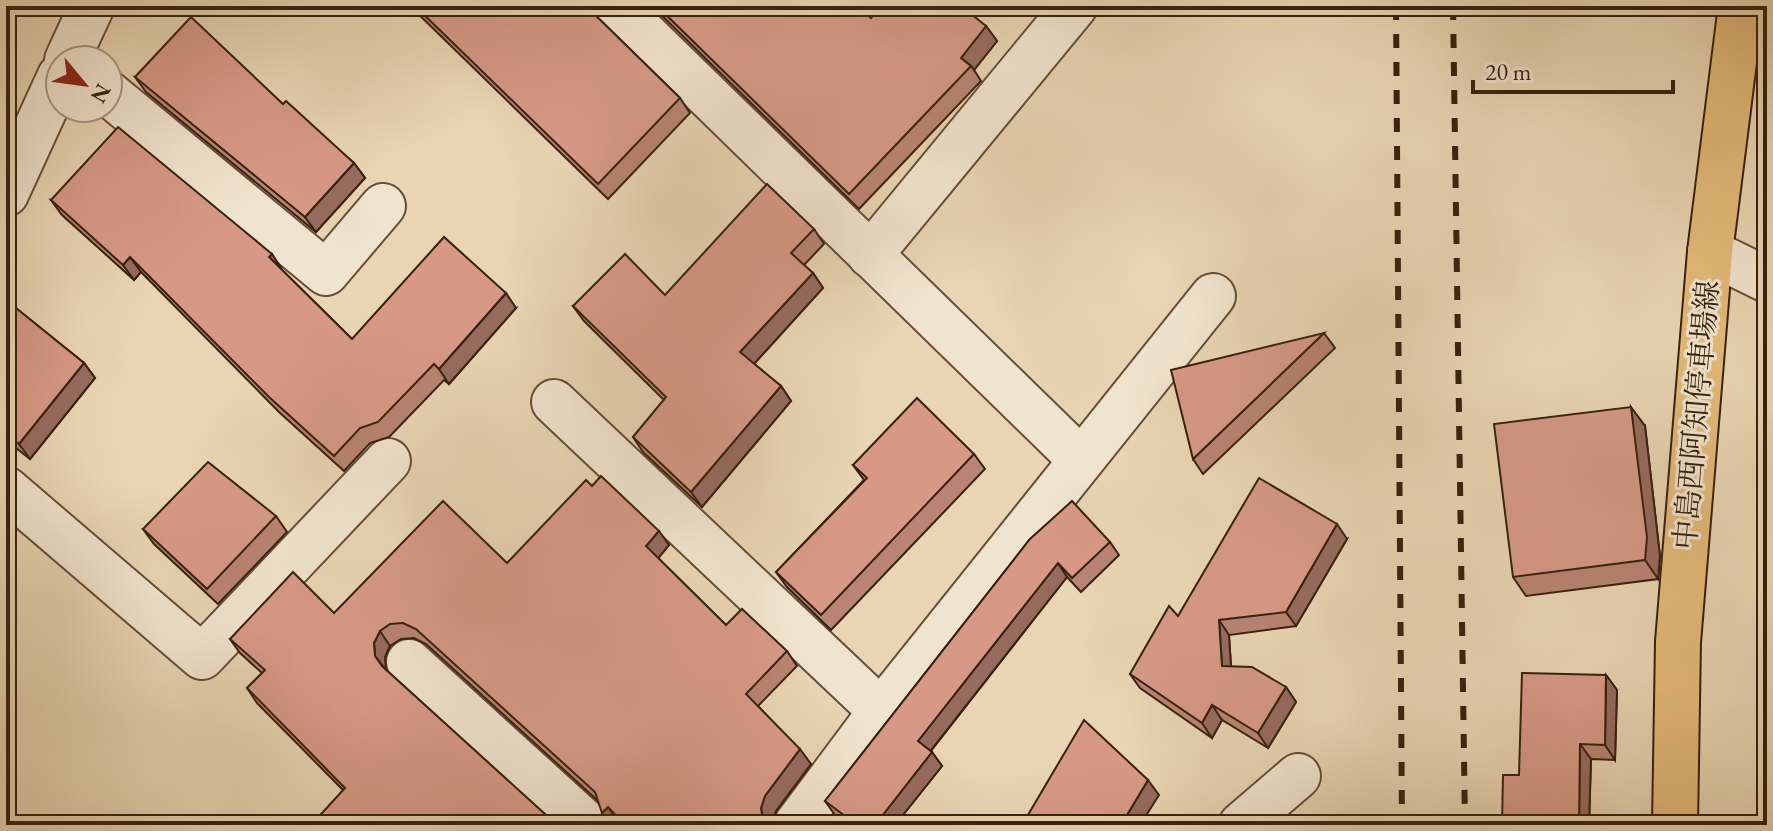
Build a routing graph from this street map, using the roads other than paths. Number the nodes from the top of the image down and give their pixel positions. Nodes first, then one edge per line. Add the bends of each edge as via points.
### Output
1 (92, 6) edge
2 (616, 6) edge
3 (1075, 6) edge
4 (1741, 6) edge
5 (75, 44) edge
6 (124, 106) edge
7 (44, 111) edge
8 (6, 194) edge
9 (383, 206) dead end
10 (1710, 252) junction
11 (870, 255) junction
12 (1767, 280) edge
13 (1213, 296) dead end
14 (554, 402) dead end
15 (1081, 460) junction
16 (388, 461) dead end
17 (6, 489) edge
18 (409, 662) dead end
19 (881, 711) junction
20 (1298, 776) dead end
21 (588, 825) edge
22 (796, 825) edge
23 (1241, 825) edge
24 (1675, 825) edge

1 - 5 street
2 - 11 street
3 - 11 street
4 - 10 main road, 中島西阿知停車場線
6 - 9 street via 326,273
7 - 8 street
10 - 12 street
10 - 24 main road, 中島西阿知停車場線 via 1678,642
11 - 15 street
13 - 15 street
14 - 19 street
15 - 19 street
16 - 17 street via 202,657
18 - 21 street
19 - 22 street
20 - 23 street

